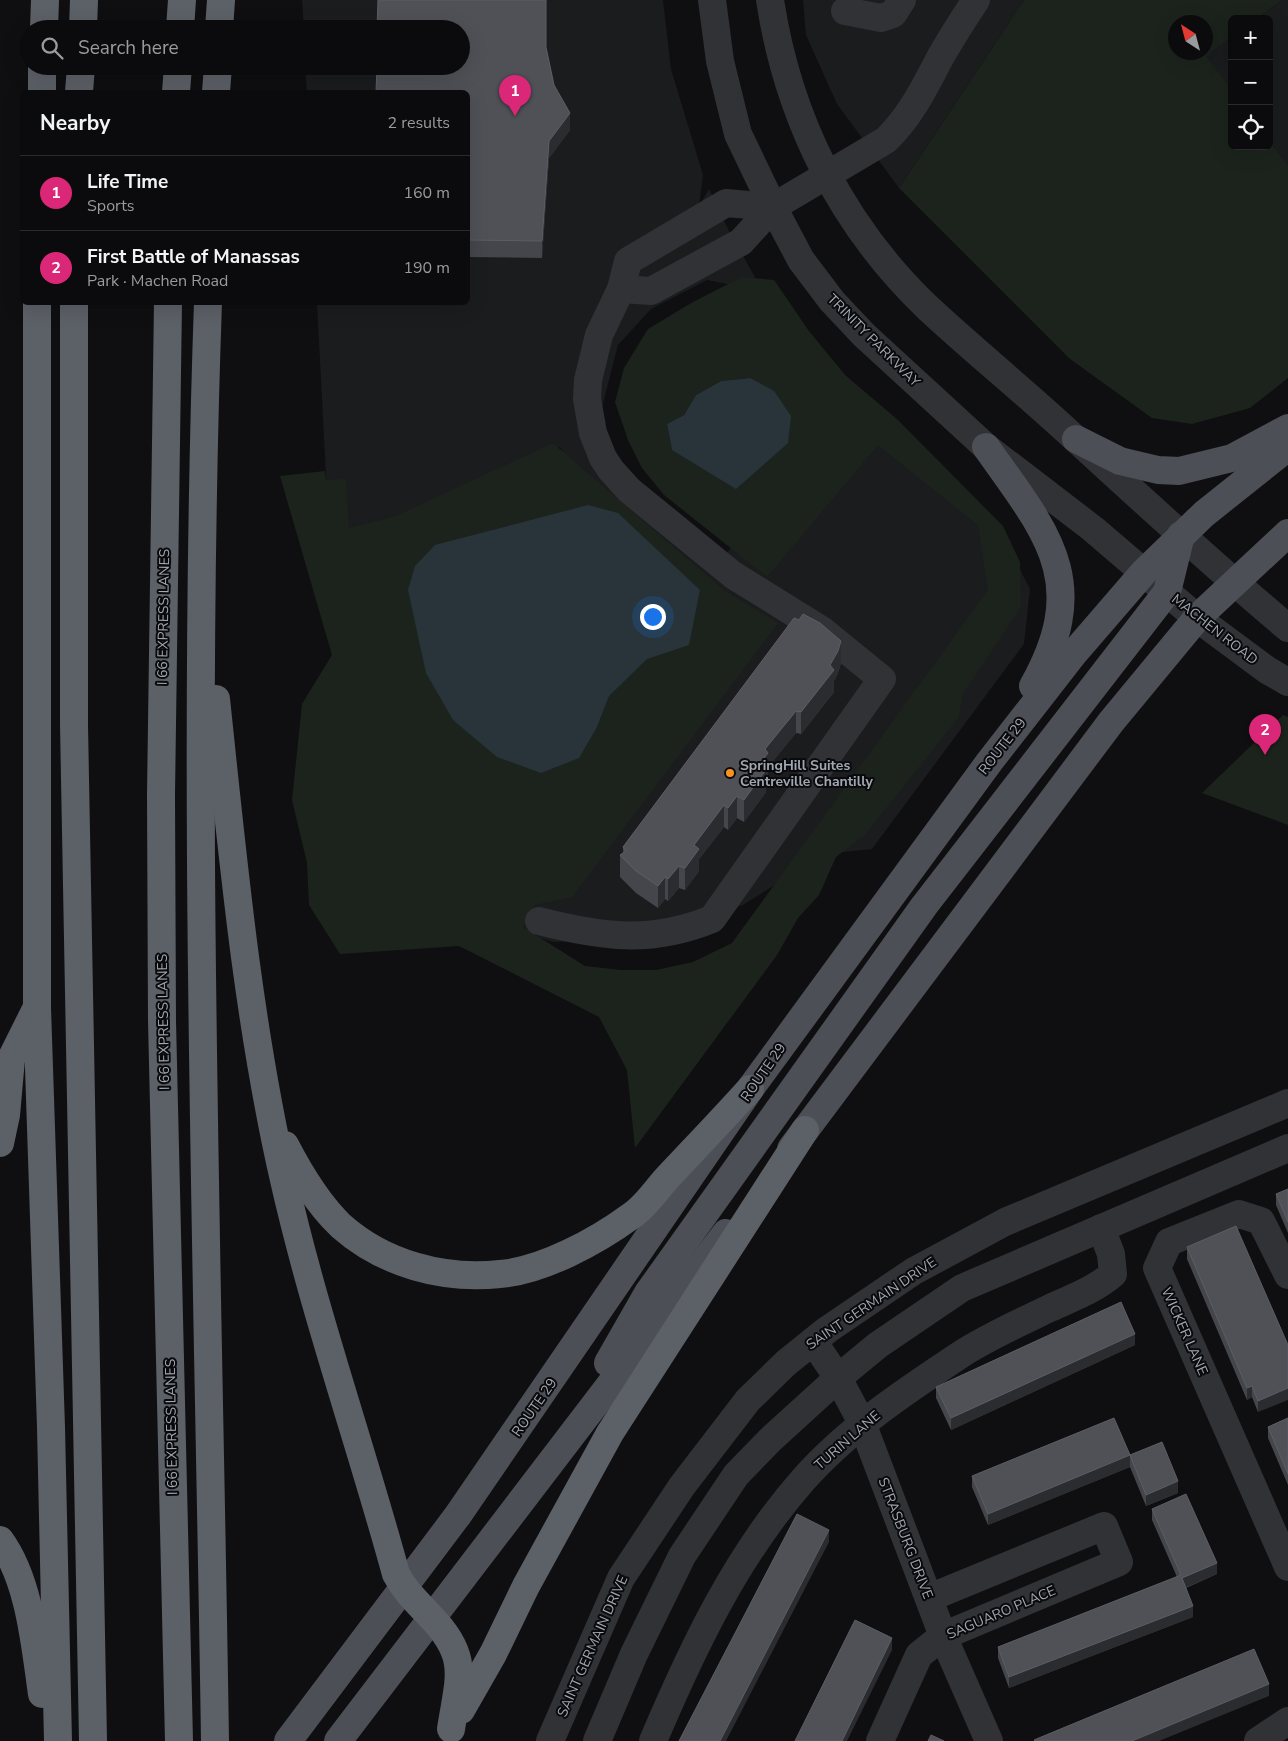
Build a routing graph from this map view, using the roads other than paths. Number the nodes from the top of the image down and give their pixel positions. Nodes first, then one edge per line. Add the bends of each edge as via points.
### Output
1 (45, 0) edge
2 (84, 0) edge
3 (182, 0) edge
4 (221, 0) edge
5 (712, 0) edge
6 (770, 0) edge
7 (902, 0) edge
8 (976, 0) edge
9 (845, 11) dead end
10 (44, 20) edge
11 (83, 20) edge
12 (181, 20) edge
13 (220, 20) edge
14 (42, 75) edge
15 (80, 75) edge
16 (177, 75) edge
17 (217, 75) edge
18 (42, 90) edge
19 (79, 90) edge
20 (176, 90) edge
21 (216, 90) edge
22 (827, 176) junction
23 (772, 208) junction
24 (621, 289) junction
25 (37, 305) edge
26 (74, 305) edge
27 (168, 305) edge
28 (208, 305) edge
29 (1288, 428) edge
30 (1076, 439) junction
31 (986, 447) junction
32 (1288, 447) edge
33 (1288, 532) edge
34 (1181, 535) junction
35 (202, 568) junction
36 (1144, 572) junction
37 (1233, 583) junction
38 (1167, 592) junction
39 (1197, 618) junction
40 (1288, 628) edge
41 (1288, 682) edge
42 (990, 761) junction
43 (539, 921) dead end
44 (37, 1008) junction
45 (750, 1089) junction
46 (266, 1100) junction
47 (1288, 1103) edge
48 (805, 1130) junction
49 (0, 1143) edge
50 (1288, 1148) edge
51 (1101, 1228) junction
52 (1288, 1275) edge
53 (814, 1340) junction
54 (838, 1378) junction
55 (862, 1423) junction
56 (550, 1461) junction
57 (0, 1540) edge
58 (1288, 1566) edge
59 (404, 1589) junction
60 (929, 1598) junction
61 (432, 1618) junction
62 (943, 1636) junction
63 (1288, 1721) edge
64 (448, 1735) edge
65 (215, 1736) edge
66 (48, 1741) edge
67 (58, 1741) edge
68 (93, 1741) edge
69 (178, 1741) edge
70 (288, 1741) edge
71 (338, 1741) edge
72 (550, 1741) edge
73 (597, 1741) edge
74 (653, 1741) edge
75 (880, 1741) edge
76 (989, 1741) edge
77 (1258, 1741) edge

1 - 10 highway
2 - 11 highway
3 - 12 highway
4 - 13 highway
5 - 23 street, TRINITY PARKWAY via 720,62 738,134
6 - 22 street via 790,91
7 - 9 street via 893,14 881,18
8 - 22 street via 900,128
14 - 18 highway
15 - 19 highway
16 - 20 highway
17 - 21 highway
22 - 23 street
22 - 30 street via 859,229 926,306
23 - 24 street via 742,242 651,291
23 - 24 street via 726,203 628,261
23 - 31 street, TRINITY PARKWAY via 801,260 832,300 878,348
24 - 43 street via 599,336 588,380 593,433 611,470 629,490 733,575 823,631 882,679 712,919 687,929 634,936 606,936
25 - 44 highway
26 - 68 highway via 74,725
27 - 69 highway, I 66 EXPRESS LANES via 161,795 162,1021
28 - 35 highway
29 - 30 main road via 1232,458 1178,471 1120,461
30 - 34 street
31 - 36 street, TRINITY PARKWAY
31 - 42 main road via 1035,516 1051,547 1061,597 1060,623 1048,659
32 - 34 main road, ROUTE 29 via 1240,483
33 - 37 main road
34 - 36 main road, ROUTE 29
34 - 37 street
34 - 38 main road
35 - 46 highway via 239,914
35 - 65 highway via 200,752
36 - 38 street, MACHEN ROAD
36 - 42 main road, ROUTE 29 via 1075,652
37 - 39 main road
37 - 40 street
38 - 39 street, MACHEN ROAD
38 - 56 main road via 924,906 654,1285
39 - 41 street, MACHEN ROAD
39 - 48 main road via 1111,722
42 - 45 main road, ROUTE 29
44 - 49 highway via 11,1059
44 - 67 highway
45 - 46 highway via 632,1216 591,1241 544,1262 501,1274 472,1275 424,1269 393,1259 341,1226 306,1182 284,1143
45 - 59 main road, ROUTE 29 via 546,1390
46 - 59 highway via 304,1262 396,1574
47 - 53 street, SAINT GERMAIN DRIVE via 1005,1222 914,1272
48 - 56 main road
48 - 64 highway via 610,1433
50 - 51 street
51 - 54 street via 962,1288
51 - 55 street, TURIN LANE via 1111,1254 1113,1274 1098,1286 1019,1322 964,1352
52 - 58 street, WICKER LANE via 1261,1221 1239,1214 1169,1242 1157,1268
53 - 54 street, STRASBURG DRIVE
53 - 72 street, SAINT GERMAIN DRIVE via 748,1400 682,1486 621,1578
54 - 55 street, STRASBURG DRIVE
54 - 73 street via 736,1475 682,1556 634,1654
55 - 60 street, STRASBURG DRIVE
55 - 74 street, TURIN LANE via 803,1479 752,1545 682,1672
56 - 61 main road
57 - 66 highway via 20,1581 31,1621
59 - 61 highway
59 - 70 main road, ROUTE 29
60 - 62 street, STRASBURG DRIVE
60 - 62 street, SAGUARO PLACE via 1104,1526 1119,1562
61 - 64 highway via 448,1636 458,1657 459,1678
61 - 71 main road
62 - 75 street, SAGUARO PLACE via 919,1656
62 - 76 street, STRASBURG DRIVE
63 - 77 street

